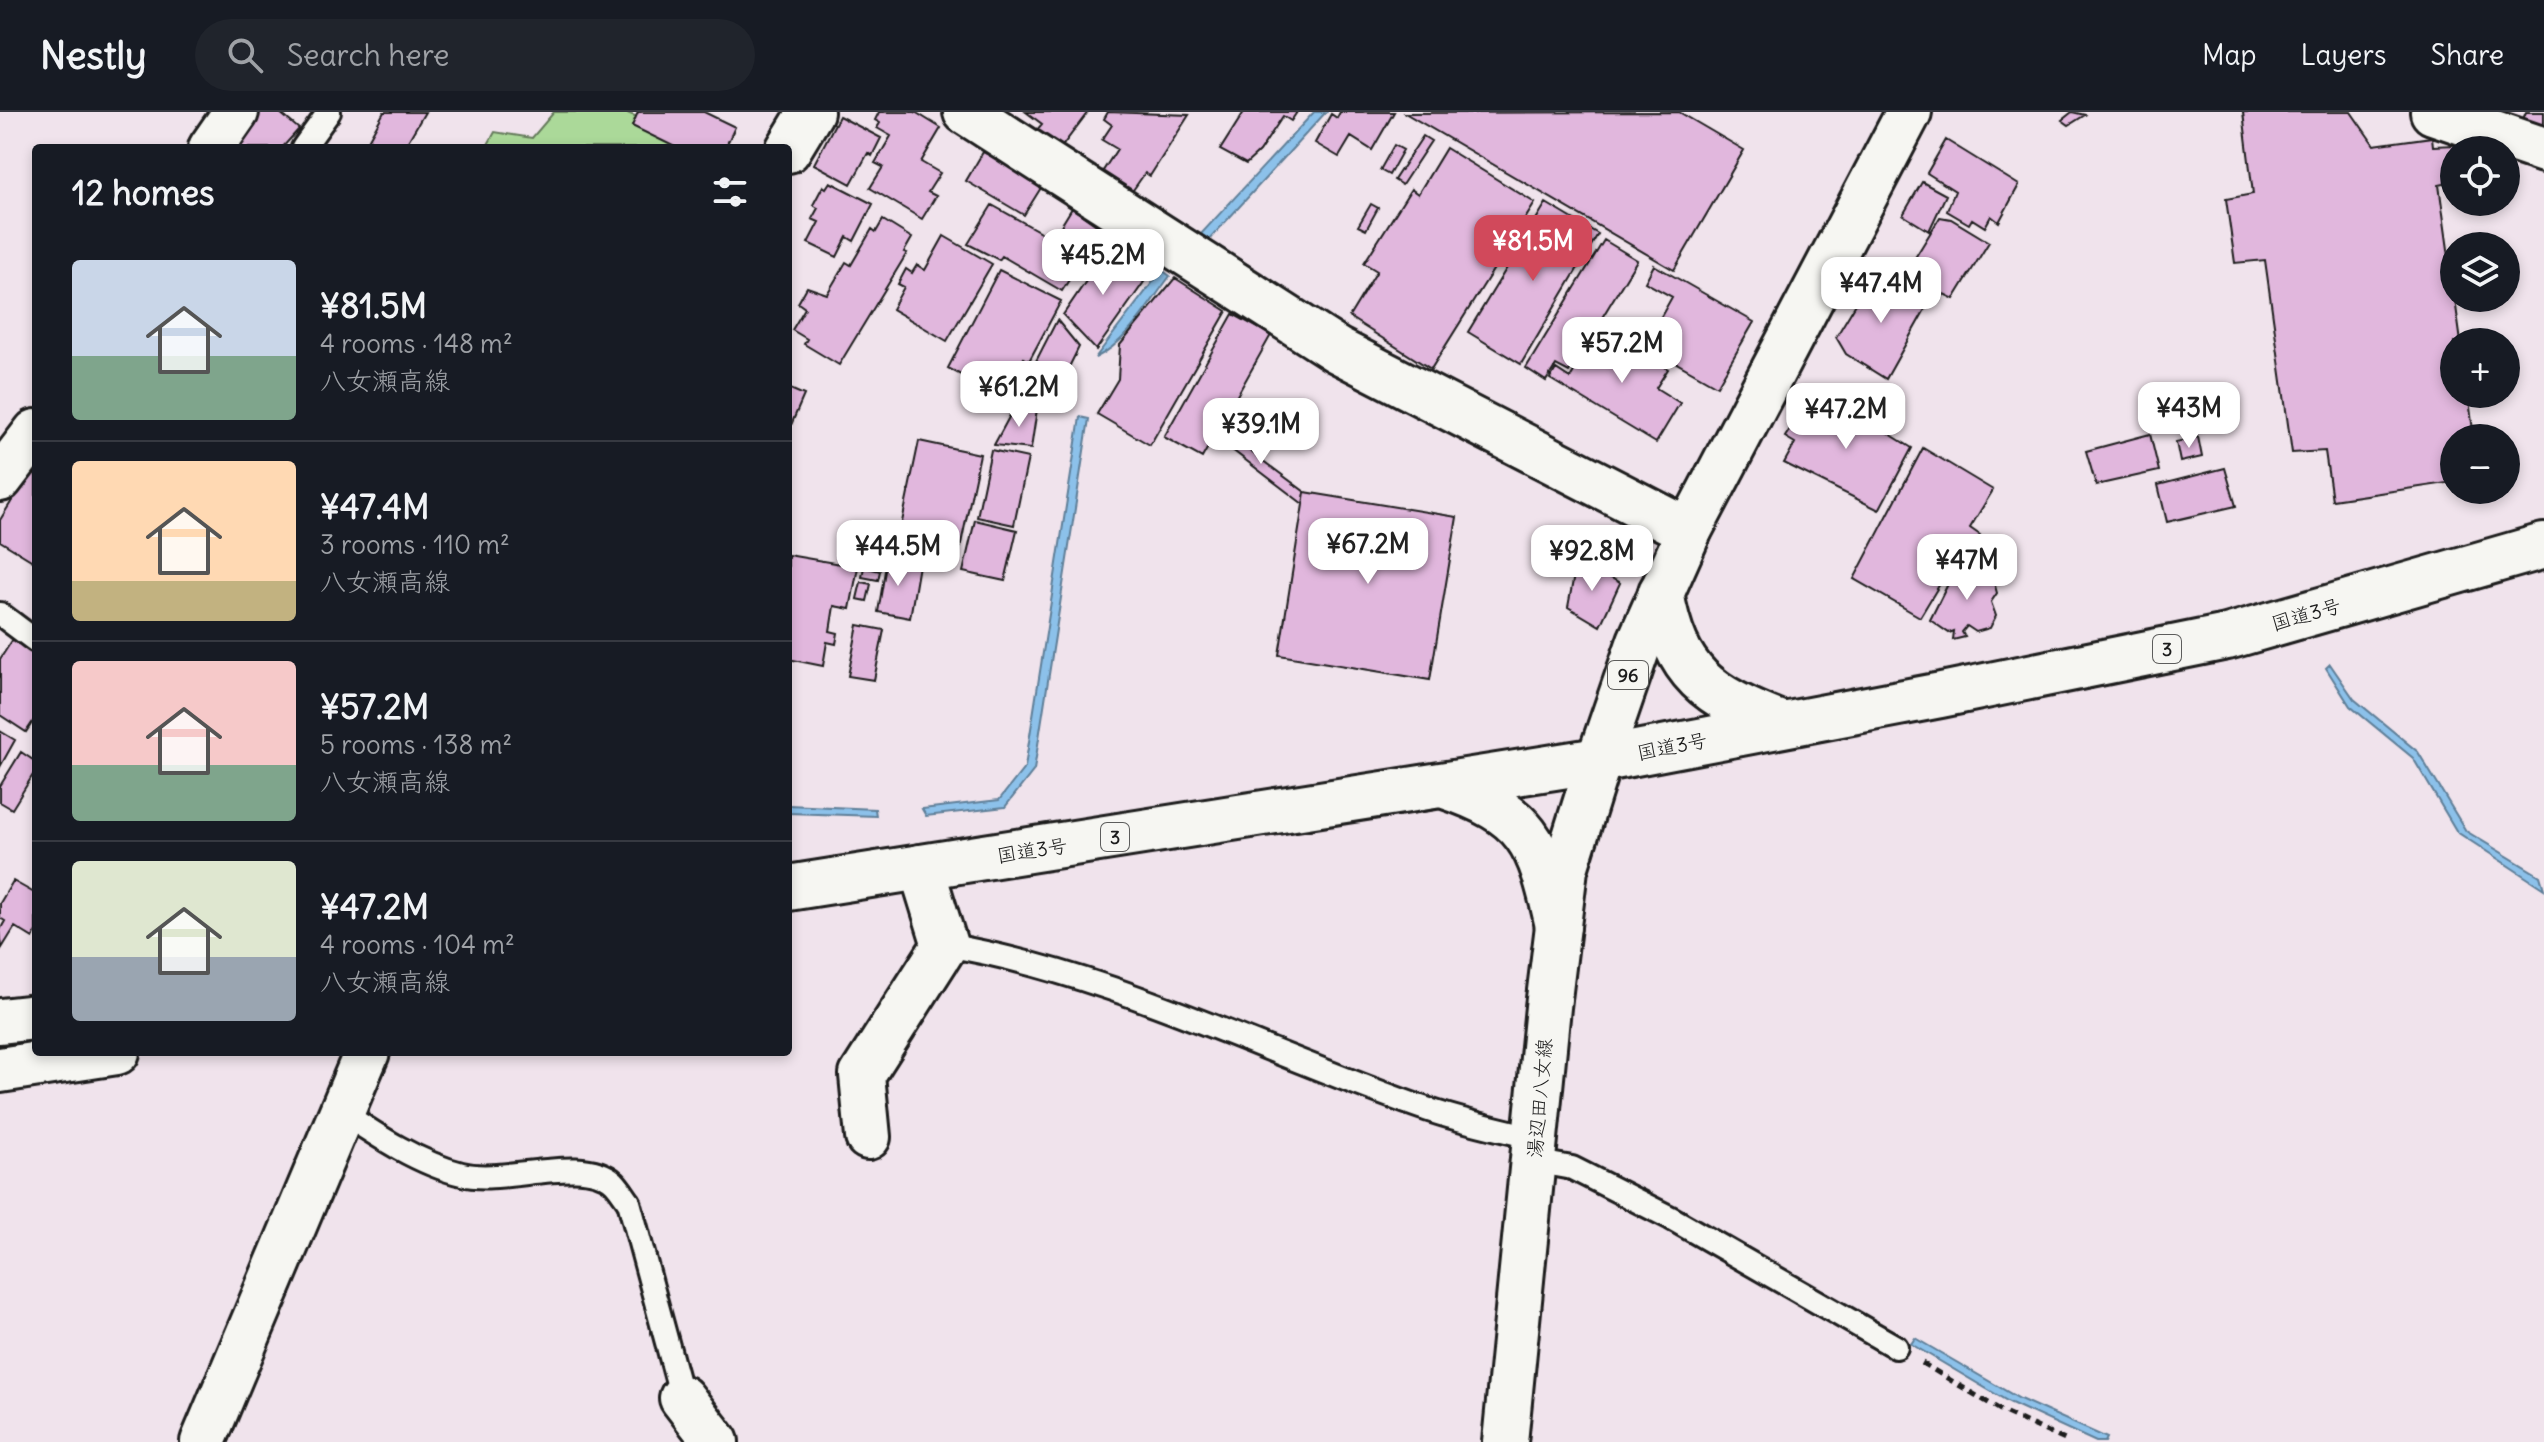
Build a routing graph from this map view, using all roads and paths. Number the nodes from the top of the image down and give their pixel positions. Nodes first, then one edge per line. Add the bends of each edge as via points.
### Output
1 (236, 112) edge
2 (329, 112) edge
3 (811, 112) edge
4 (966, 112) edge
5 (1909, 112) edge
6 (2451, 115) edge
7 (214, 144) edge
8 (306, 144) edge
9 (792, 144) edge
10 (2544, 150) edge
11 (1689, 531) junction
12 (2544, 546) edge
13 (1661, 592) junction
14 (0, 614) edge
15 (32, 638) edge
16 (1783, 725) junction
17 (1599, 760) junction
18 (1441, 785) junction
19 (921, 867) junction
20 (792, 887) edge
21 (1558, 926) junction
22 (945, 945) junction
23 (32, 1017) edge
24 (0, 1021) edge
25 (91, 1056) edge
26 (365, 1056) edge
27 (0, 1070) edge
28 (342, 1112) junction
29 (868, 1137) dead end
30 (1534, 1150) junction
31 (1896, 1347) joint
32 (682, 1398) joint
33 (203, 1442) edge
34 (716, 1442) edge
35 (1505, 1442) edge
36 (2069, 1442) edge

1 - 7 main road
2 - 8 lane
3 - 9 main road
4 - 11 main road via 1337,350
5 - 11 main road, 96
6 - 10 main road
11 - 13 main road, 96
12 - 16 main road, 国道3号 / 3 via 2227,637
13 - 16 main road via 1679,657 1696,679 1741,709
13 - 17 main road, 96
14 - 15 lane
16 - 17 main road, 国道3号 / 3
17 - 18 main road, 国道3号 / 3
17 - 21 main road, 湯辺田八女線 via 1565,869
18 - 19 main road, 国道3号 / 3
18 - 21 main road via 1478,797 1525,831 1538,851
19 - 20 main road, 国道3号 / 3
19 - 22 main road
21 - 30 main road, 湯辺田八女線
22 - 29 main road via 862,1075
22 - 30 lane via 1112,990
23 - 24 main road
25 - 27 main road
26 - 28 main road
28 - 32 lane via 376,1135 463,1175 582,1169 612,1180 629,1202
28 - 33 main road
30 - 31 lane via 1671,1218
30 - 35 main road, 湯辺田八女線
31 - 36 path via 2002,1411
32 - 34 main road

